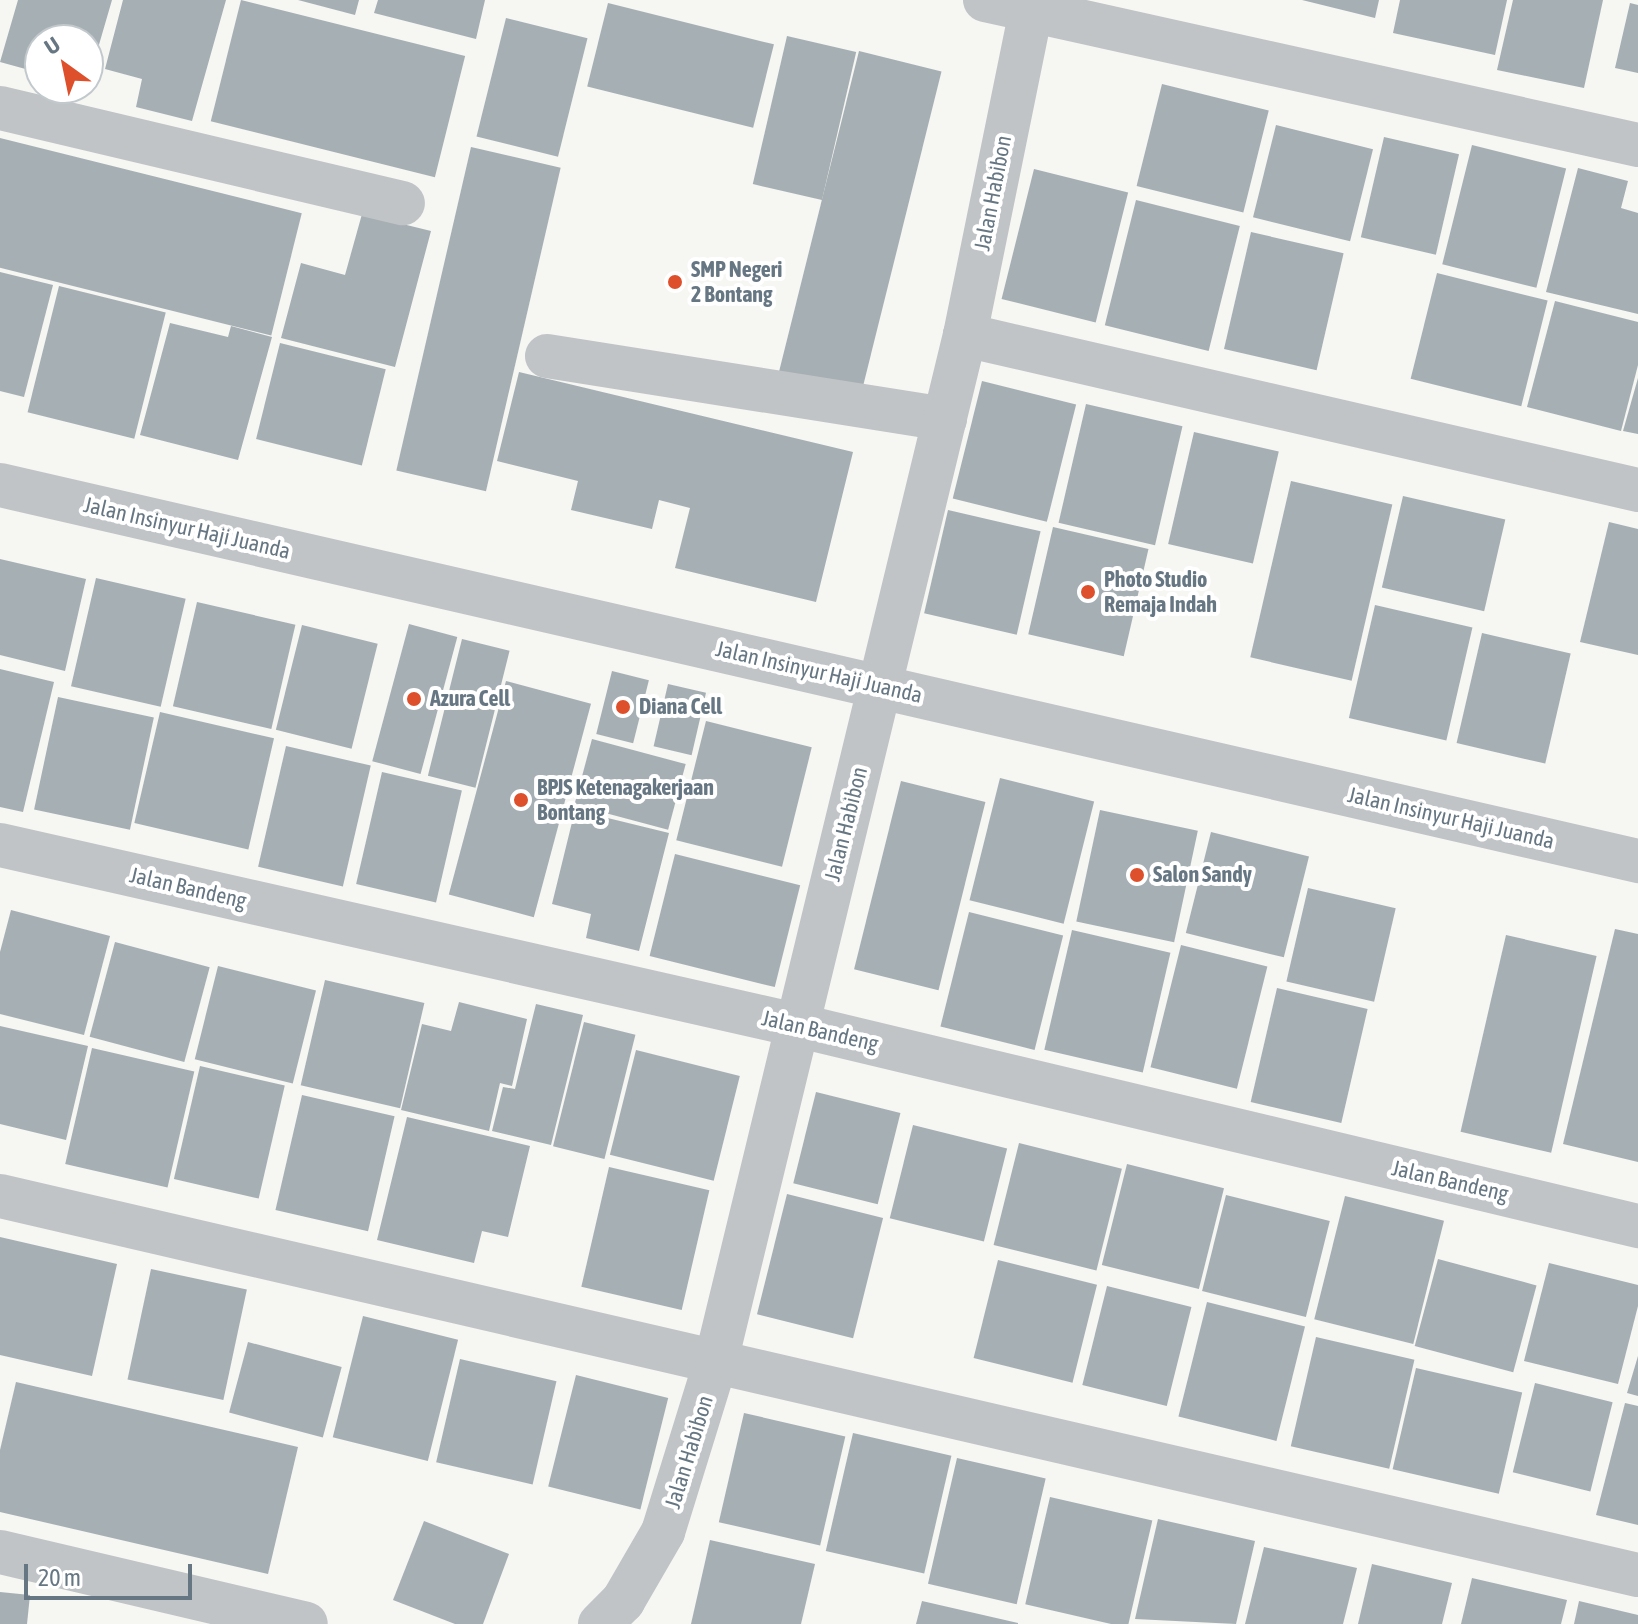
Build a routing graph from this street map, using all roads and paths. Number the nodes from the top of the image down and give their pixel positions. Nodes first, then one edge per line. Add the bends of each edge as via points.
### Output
1 (985, 0) edge
2 (1032, 6) edge
3 (0, 108) edge
4 (1638, 145) edge
5 (403, 203) dead end
6 (965, 335) junction
7 (547, 356) dead end
8 (945, 419) junction
9 (0, 485) edge
10 (1638, 490) edge
11 (881, 686) junction
12 (0, 845) edge
13 (1638, 861) edge
14 (796, 1025) junction
15 (0, 1196) edge
16 (1638, 1226) edge
17 (716, 1361) junction
18 (0, 1552) edge
19 (1638, 1575) edge
20 (306, 1624) edge
21 (600, 1624) edge

1 - 2 street
2 - 4 street
2 - 6 street, Jalan Habibon
3 - 5 street
6 - 8 street, Jalan Habibon
6 - 10 street
7 - 8 street
8 - 11 street, Jalan Habibon
9 - 11 street, Jalan Insinyur Haji Juanda
11 - 13 street, Jalan Insinyur Haji Juanda
11 - 14 street, Jalan Habibon
12 - 14 street, Jalan Bandeng
14 - 16 street, Jalan Bandeng
14 - 17 street, Jalan Habibon
15 - 17 street
17 - 19 street
17 - 21 street, Jalan Habibon via 663,1532 623,1601
18 - 20 street

